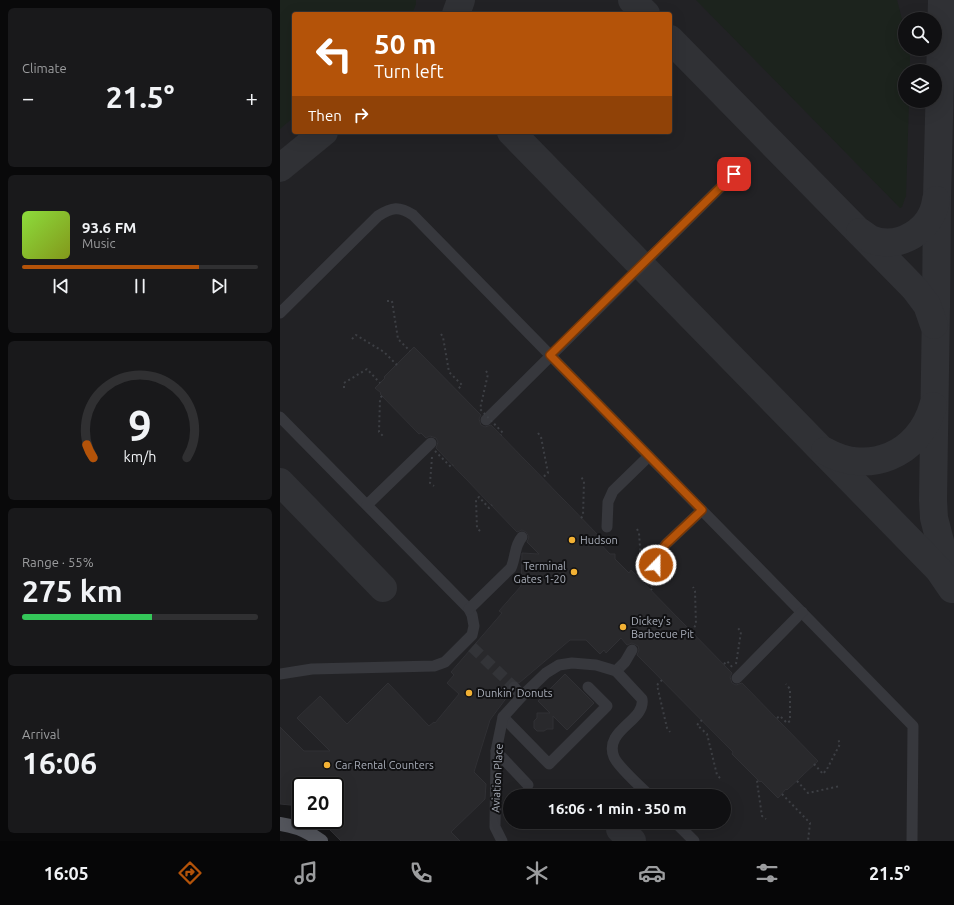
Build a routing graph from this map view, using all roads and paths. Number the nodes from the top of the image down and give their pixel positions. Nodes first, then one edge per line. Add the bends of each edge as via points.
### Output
1 (734, 174) dead end
2 (387, 301) dead end
3 (280, 313) edge
4 (441, 334) dead end
5 (352, 338) dead end
6 (410, 351) dead end
7 (550, 355) junction
8 (397, 365) dead end
9 (486, 371) dead end
10 (380, 383) dead end
11 (344, 388) dead end
12 (457, 390) dead end
13 (382, 396) dead end
14 (280, 417) edge
15 (486, 420) dead end
16 (538, 433) dead end
17 (501, 435) dead end
18 (383, 436) dead end
19 (431, 443) dead end
20 (649, 456) junction
21 (452, 465) dead end
22 (581, 477) dead end
23 (542, 478) dead end
24 (434, 486) dead end
25 (367, 505) junction
26 (492, 505) dead end
27 (702, 510) junction
28 (581, 518) dead end
29 (607, 528) dead end
30 (637, 529) dead end
31 (480, 531) dead end
32 (522, 537) dead end
33 (656, 565) dead end
34 (693, 587) dead end
35 (651, 590) dead end
36 (469, 609) junction
37 (802, 612) junction
38 (738, 628) dead end
39 (691, 631) dead end
40 (632, 650) dead end
41 (724, 664) dead end
42 (616, 671) junction
43 (280, 674) edge
44 (737, 678) dead end
45 (662, 680) dead end
46 (786, 684) dead end
47 (514, 687) tunnel mouth
48 (588, 687) dead end
49 (522, 696) junction
50 (503, 717) junction
51 (777, 718) dead end
52 (702, 720) dead end
53 (670, 732) dead end
54 (838, 739) dead end
55 (496, 751) junction
56 (814, 764) dead end
57 (721, 779) dead end
58 (758, 781) dead end
59 (797, 781) dead end
60 (528, 785) dead end
61 (840, 786) dead end
62 (643, 789) edge
63 (782, 794) dead end
64 (766, 819) dead end
65 (280, 824) edge
66 (682, 829) edge
67 (321, 841) edge
68 (502, 841) edge
69 (694, 841) edge
70 (808, 841) edge
71 (912, 841) edge

1 - 7 lane
2 - 6 path via 392,302 398,339
3 - 7 lane via 378,216 387,210 397,208 413,214
4 - 12 path via 449,372 462,385
5 - 8 path via 356,334 384,352
7 - 15 lane
7 - 20 lane
9 - 17 path, bridge via 488,374 480,410 503,433
10 - 11 path via 367,369 344,383
13 - 18 path via 379,432
14 - 25 lane
16 - 23 path via 541,436 548,473
19 - 25 lane
20 - 27 lane
20 - 29 lane via 613,491 608,502
21 - 24 path via 450,467 435,451 432,454 430,483
22 - 28 path via 584,481
25 - 36 lane
26 - 31 path via 489,508 479,497 476,500 477,528
27 - 33 lane via 666,544 658,555
27 - 37 lane
30 - 35 path via 642,575 653,587
32 - 36 lane via 515,548 515,559 511,568
34 - 39 path via 696,625
36 - 43 lane via 474,626 469,644 445,662 434,666 312,669
37 - 44 lane
37 - 71 lane via 913,726
38 - 41 path via 741,632 736,666 734,668 727,662
40 - 42 lane
42 - 49 lane via 596,665 559,665 546,673
42 - 62 lane via 642,699 643,704 615,739 612,748 614,758
45 - 53 path via 657,686
46 - 51 path via 790,689 790,721 787,723 780,716
47 - 49 lane
48 - 50 lane via 607,706 549,764
49 - 50 lane
50 - 55 lane, Aviation Place
52 - 57 path via 697,725 707,734 717,775
54 - 56 path via 840,744 823,774
55 - 60 lane
55 - 68 lane, Aviation Place via 494,827
58 - 64 path via 762,816
59 - 61 path via 808,793
63 - 70 path via 810,823
65 - 67 main road via 295,826
66 - 69 lane

